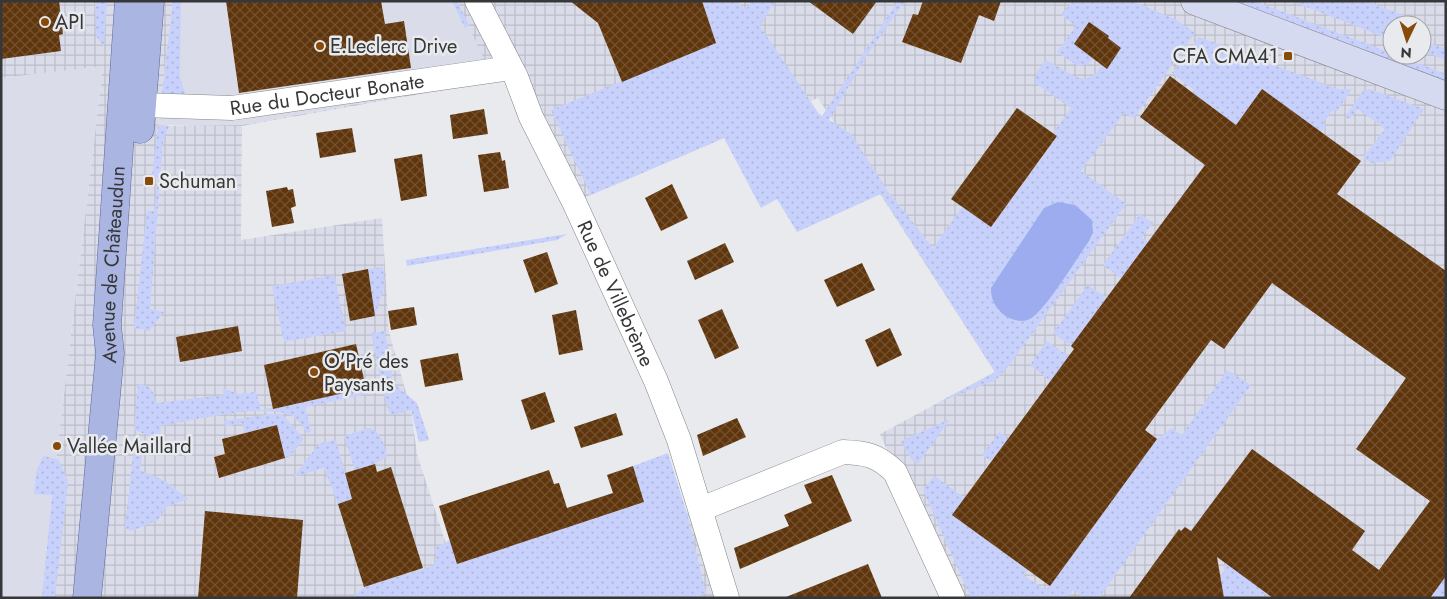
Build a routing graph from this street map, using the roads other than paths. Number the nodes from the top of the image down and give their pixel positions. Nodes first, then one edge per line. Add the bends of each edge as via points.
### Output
1 (129, 1) edge
2 (150, 1) edge
3 (477, 1) edge
4 (1195, 1) edge
5 (511, 68) junction
6 (1446, 96) edge
7 (142, 105) junction
8 (110, 352) junction
9 (701, 509) junction
10 (87, 598) edge
11 (727, 598) edge
12 (953, 598) edge

1 - 8 main road, Avenue de Châteaudun via 107,325
2 - 7 main road, Avenue de Châteaudun
3 - 5 street, Rue de Villebrème
4 - 6 street
5 - 7 street, Rue du Docteur Bonate via 232,108
5 - 9 street, Rue de Villebrème via 656,382
7 - 8 main road, Avenue de Châteaudun via 119,325
8 - 10 main road
9 - 11 street, Rue de Villebrème
9 - 12 street via 843,452 864,453 882,459 895,472

